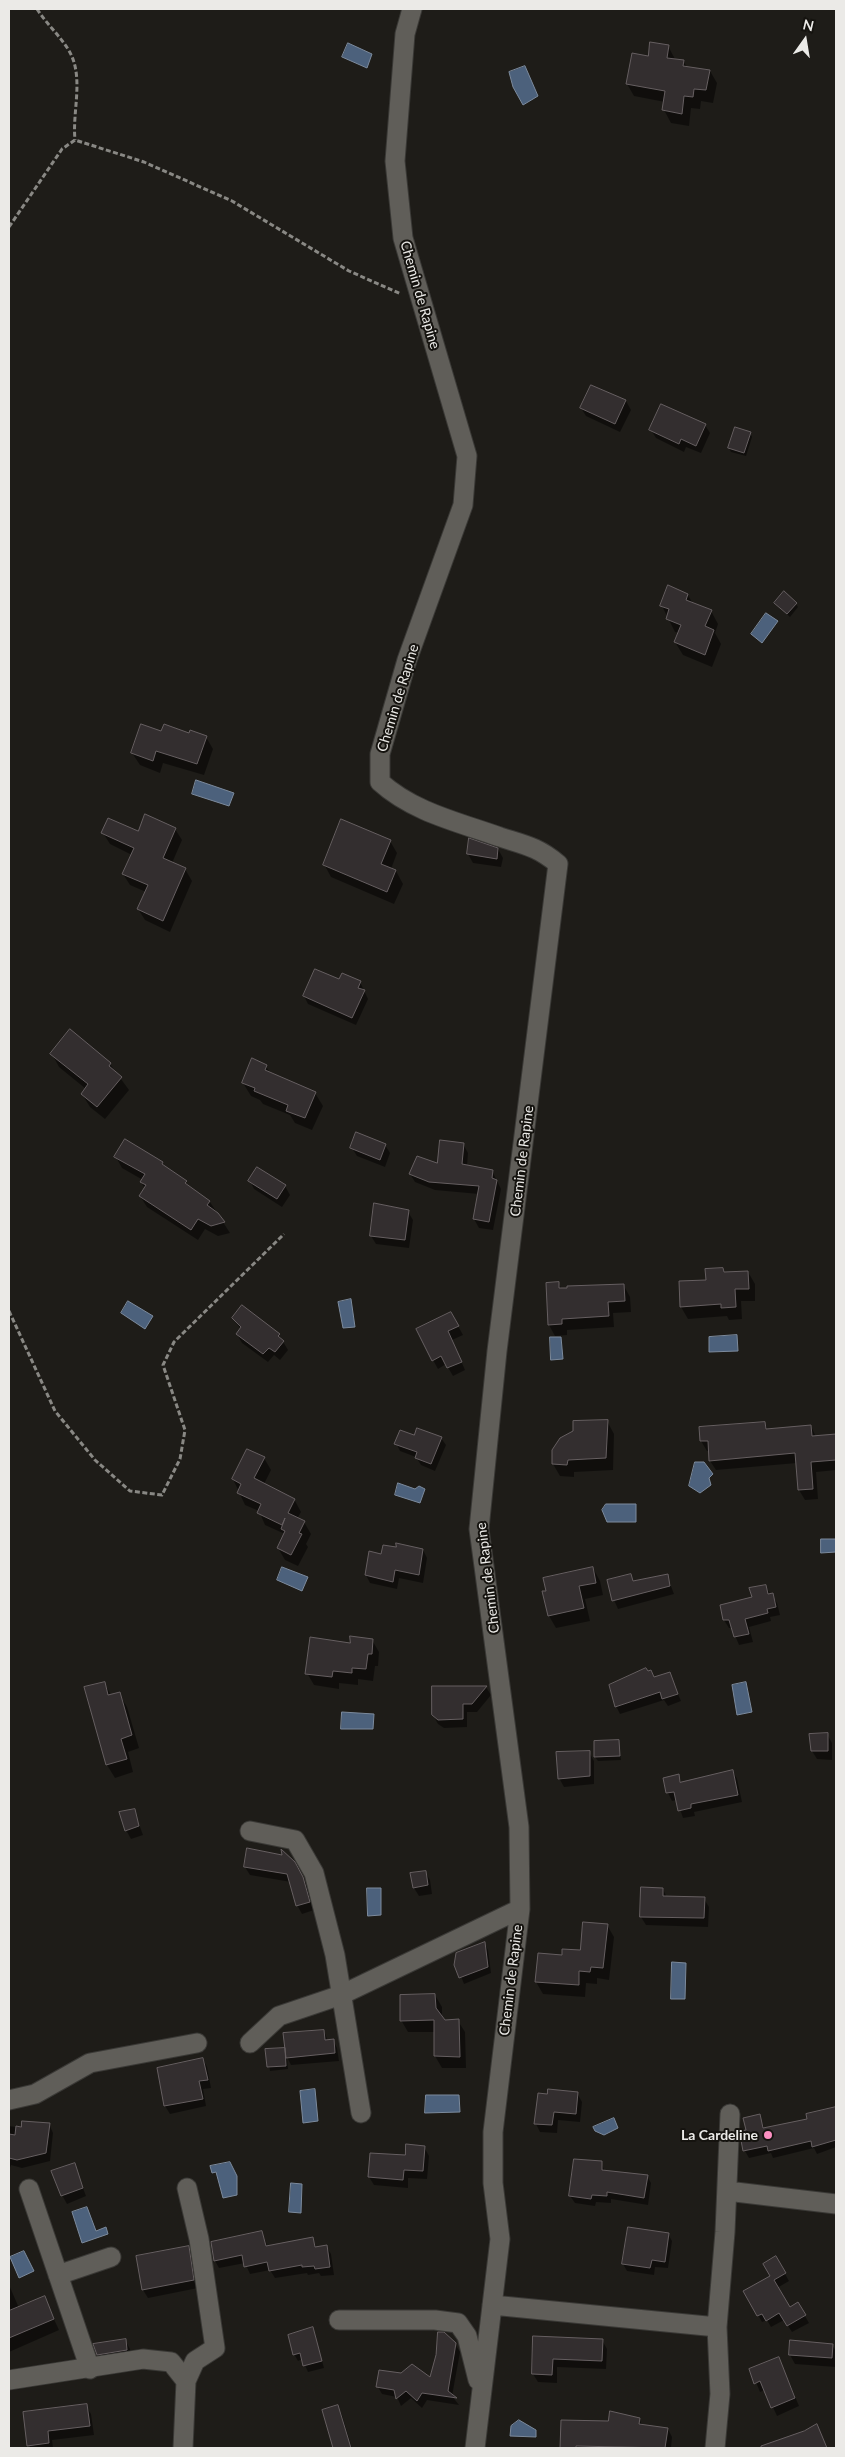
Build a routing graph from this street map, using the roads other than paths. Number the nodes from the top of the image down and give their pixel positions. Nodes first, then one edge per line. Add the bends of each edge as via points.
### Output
1 (412, 9) edge
2 (250, 1831) dead end
3 (520, 1910) junction
4 (341, 1995) junction
5 (197, 2043) dead end
6 (250, 2043) dead end
7 (9, 2100) edge
8 (362, 2113) dead end
9 (730, 2114) dead end
10 (187, 2188) dead end
11 (29, 2189) dead end
12 (727, 2191) junction
13 (836, 2204) edge
14 (111, 2257) dead end
15 (58, 2275) junction
16 (492, 2305) junction
17 (339, 2320) dead end
18 (717, 2327) junction
19 (90, 2369) junction
20 (9, 2380) edge
21 (186, 2381) junction
22 (481, 2394) junction
23 (183, 2448) edge
24 (475, 2448) edge
25 (715, 2448) edge

1 - 3 street, Chemin de Rapine via 404,34 395,161 403,238 467,456 463,505 408,660 380,754 380,782 394,795 430,813 543,851 558,864 497,1351 479,1529 518,1827
2 - 4 street via 295,1840 314,1873 335,1955
3 - 4 street
3 - 16 street, Chemin de Rapine via 493,2132 493,2184 500,2239
4 - 6 street via 279,2016
4 - 8 street
5 - 7 street via 90,2062 35,2094
9 - 12 street
10 - 21 street via 199,2239 215,2348 195,2361
11 - 15 street
12 - 13 street
12 - 18 street
14 - 15 street
15 - 19 street
16 - 18 street
16 - 22 street, Chemin de Rapine
17 - 22 street via 458,2323 467,2336
18 - 25 street via 720,2394
19 - 20 street
19 - 21 street via 143,2359 171,2362
21 - 23 street
22 - 24 street, Chemin de Rapine

